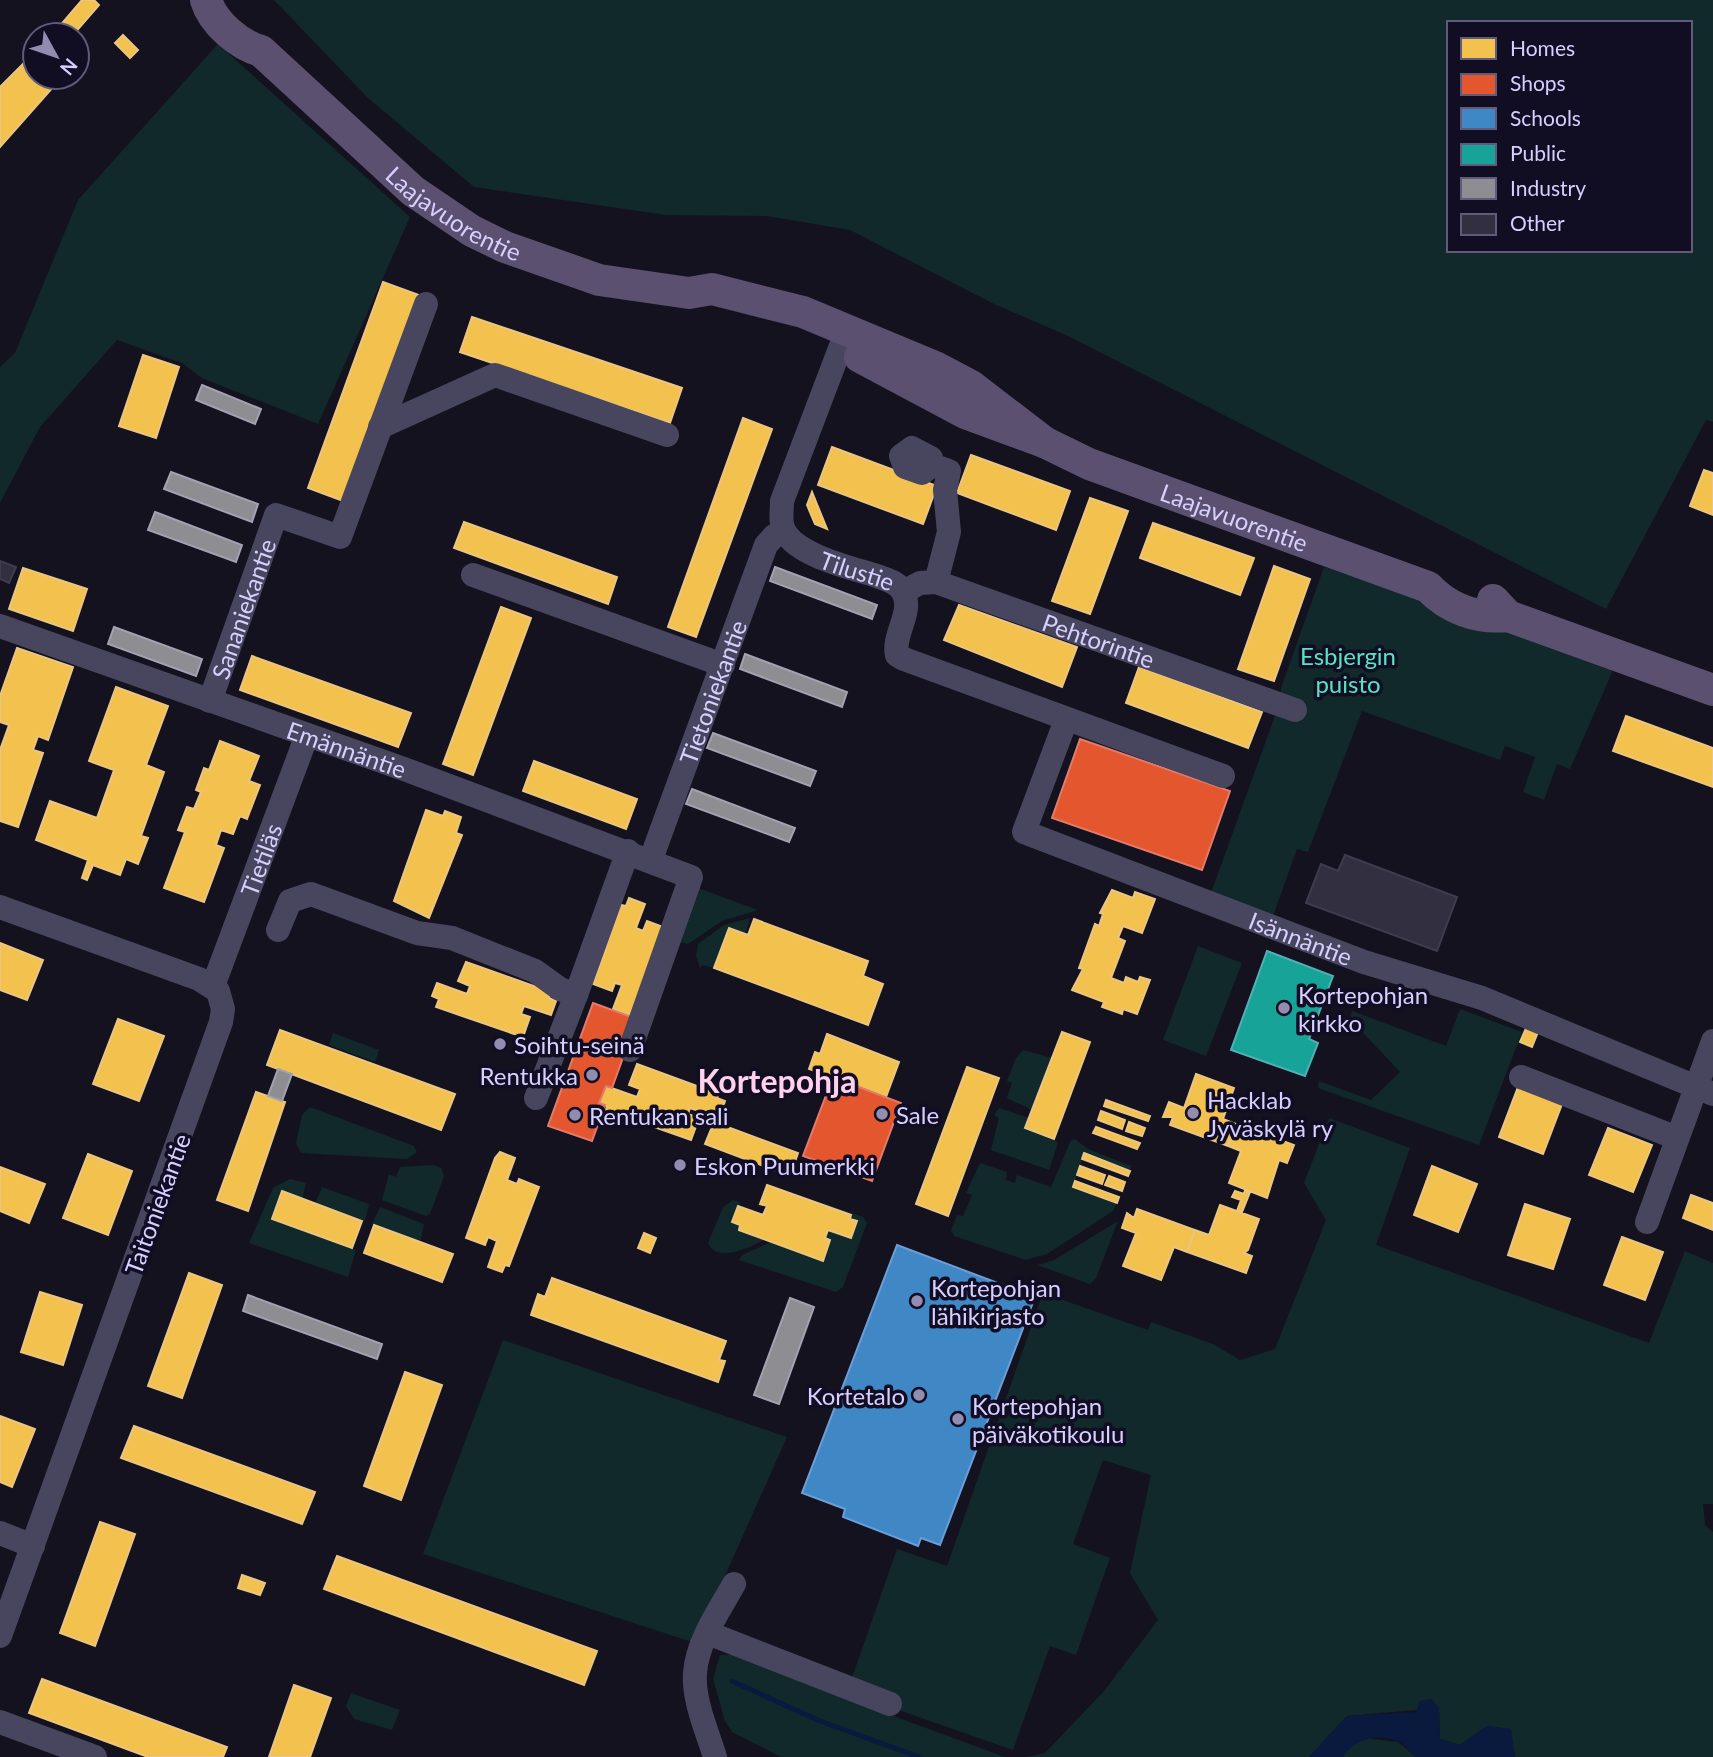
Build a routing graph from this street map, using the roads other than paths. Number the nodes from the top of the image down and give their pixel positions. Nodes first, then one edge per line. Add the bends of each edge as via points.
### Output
1 (206, 0) edge
2 (211, 0) edge
3 (261, 51) junction
4 (426, 304) dead end
5 (844, 339) junction
6 (380, 427) junction
7 (667, 435) dead end
8 (932, 465) dead end
9 (784, 531) junction
10 (473, 575) dead end
11 (936, 582) junction
12 (903, 592) junction
13 (0, 626) edge
14 (723, 665) junction
15 (1713, 690) edge
16 (210, 701) junction
17 (1295, 710) dead end
18 (1066, 720) junction
19 (307, 735) junction
20 (1223, 776) dead end
21 (640, 855) junction
22 (0, 907) edge
23 (278, 930) dead end
24 (213, 986) junction
25 (576, 995) junction
26 (1713, 1041) edge
27 (630, 1050) dead end
28 (1521, 1077) dead end
29 (1704, 1091) edge
30 (536, 1098) dead end
31 (1678, 1138) junction
32 (1647, 1222) dead end
33 (0, 1533) edge
34 (33, 1546) junction
35 (734, 1584) dead end
36 (708, 1633) junction
37 (0, 1636) edge
38 (890, 1704) dead end
39 (0, 1722) edge
40 (95, 1757) edge
41 (715, 1757) edge

1 - 3 main road, Laajavuorentie via 210,13 246,47
2 - 3 main road, Laajavuorentie via 256,36
3 - 5 main road, Laajavuorentie via 413,191 472,231 599,281 689,293 712,289 773,302
4 - 6 street
5 - 9 street via 782,502
5 - 15 main road, Laajavuorentie via 935,367 971,386 1044,442 1089,464 1428,587 1442,602 1487,618 1508,616
6 - 7 street via 495,375
6 - 16 street, Sananiekantie via 340,537 275,515
8 - 11 street via 949,471 945,490 949,532
9 - 12 street, Tilustie via 811,553 895,583
9 - 14 street, Tietoniekantie via 766,545
10 - 14 street
11 - 12 street via 920,583
11 - 17 street, Pehtorintie
12 - 18 street, Tilustie via 897,655
13 - 16 street, Emännäntie
14 - 21 street, Tietoniekantie
16 - 19 street, Emännäntie
18 - 20 street
18 - 29 street, Isännäntie via 1024,832 1364,962 1482,998
19 - 21 street, Emännäntie
19 - 24 street, Tietiläs
21 - 25 street, Tietoniekantie
21 - 27 street, Emännäntie via 691,877
22 - 24 street
23 - 25 street via 290,901 311,894 417,933 452,938 535,971
24 - 34 street, Taitoniekantie via 222,998 221,1023
25 - 30 street, Tietoniekantie
26 - 29 street
28 - 31 street
29 - 31 street
31 - 32 street
33 - 34 street
34 - 37 street, Taitoniekantie
35 - 36 street
36 - 38 street
36 - 41 street via 695,1672 696,1695
39 - 40 street

